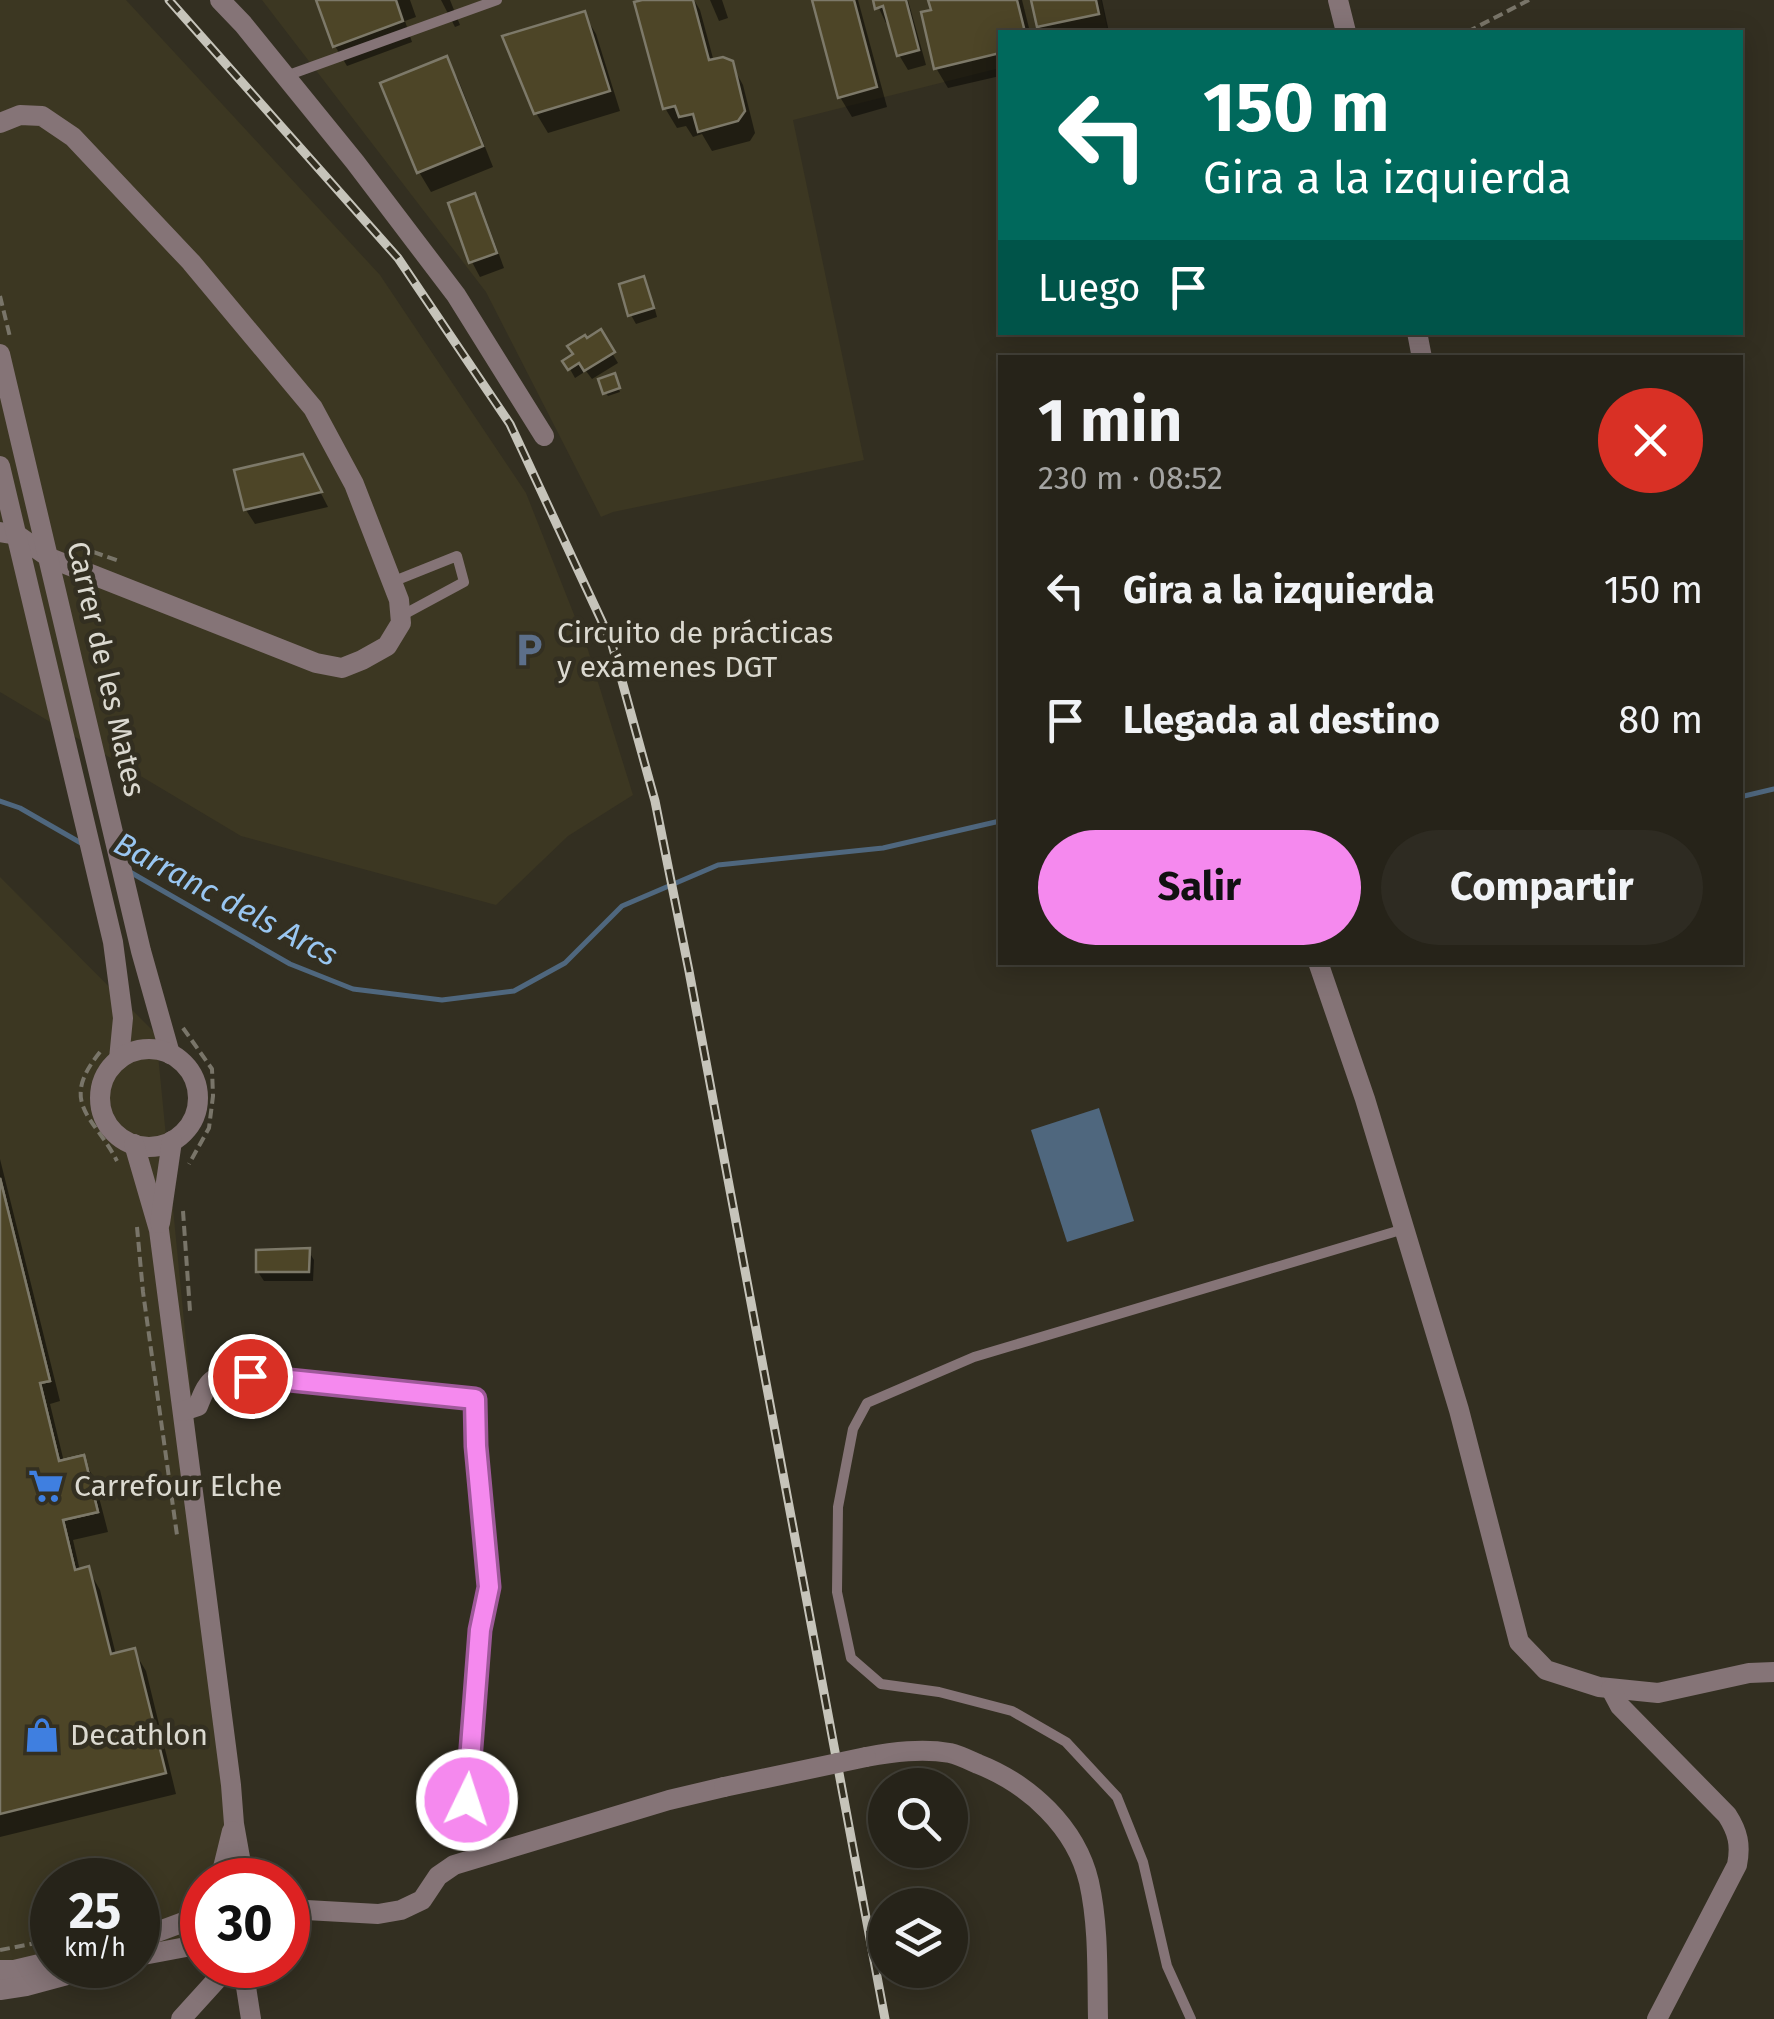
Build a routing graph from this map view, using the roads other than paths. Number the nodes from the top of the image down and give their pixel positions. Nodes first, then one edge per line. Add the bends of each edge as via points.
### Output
1 (220, 0) edge
2 (497, 0) edge
3 (1338, 0) edge
4 (1346, 30) edge
5 (285, 76) junction
6 (0, 122) edge
7 (0, 354) edge
8 (544, 436) dead end
9 (0, 466) edge
10 (9, 534) edge
11 (50, 558) junction
12 (392, 582) junction
13 (400, 616) junction
14 (1319, 965) edge
15 (170, 1054) junction
16 (119, 1060) junction
17 (172, 1142) junction
18 (134, 1144) junction
19 (159, 1230) junction
20 (1404, 1230) junction
21 (182, 1411) junction
22 (1774, 1672) edge
23 (1611, 1688) junction
24 (467, 1800) dead end
25 (234, 1824) junction
26 (226, 1858) edge
27 (240, 1858) edge
28 (310, 1911) edge
29 (30, 1966) edge
30 (0, 1970) edge
31 (30, 1985) edge
32 (26, 1986) junction
33 (210, 1988) edge
34 (246, 1988) edge
35 (0, 1990) edge
36 (0, 1999) edge
37 (181, 2019) edge
38 (251, 2019) edge
39 (1098, 2019) edge
40 (1191, 2019) edge
41 (1657, 2019) edge

1 - 5 street
2 - 5 lane
3 - 4 street
5 - 8 street via 456,294
6 - 12 street via 42,116 73,137 258,340 313,408 354,484
7 - 11 street, Carrer de les Mates
9 - 10 street, Carrer de les Mates
10 - 11 street
10 - 16 street, Carrer de les Mates via 113,942 123,1018
11 - 13 street via 342,668 386,646
11 - 15 street, Carrer de les Mates
12 - 13 street
12 - 13 lane via 457,556 464,582
14 - 20 street
15 - 16 street via 144,1049
15 - 17 street via 192,1075 198,1105
16 - 18 street via 100,1100 110,1127
17 - 18 street
17 - 19 street
18 - 19 street
19 - 21 street
20 - 23 street via 1519,1642 1546,1670
20 - 40 lane via 974,1357 867,1403 853,1430 838,1508 837,1578 851,1658 880,1684 1012,1710 1066,1742 1117,1797 1143,1862 1167,1966
21 - 24 street via 198,1406 207,1383 218,1376 475,1399 489,1587
21 - 25 street
22 - 23 street via 1658,1693
23 - 41 street via 1620,1706 1727,1815 1740,1850
25 - 26 street
25 - 27 street
28 - 39 street, bridge via 402,1910 422,1900 454,1865 669,1800 898,1751 951,1753 1004,1774 1043,1803 1070,1838 1088,1878 1096,1926
29 - 30 street
31 - 32 street
32 - 35 street
32 - 36 lane
33 - 37 street
34 - 38 street

